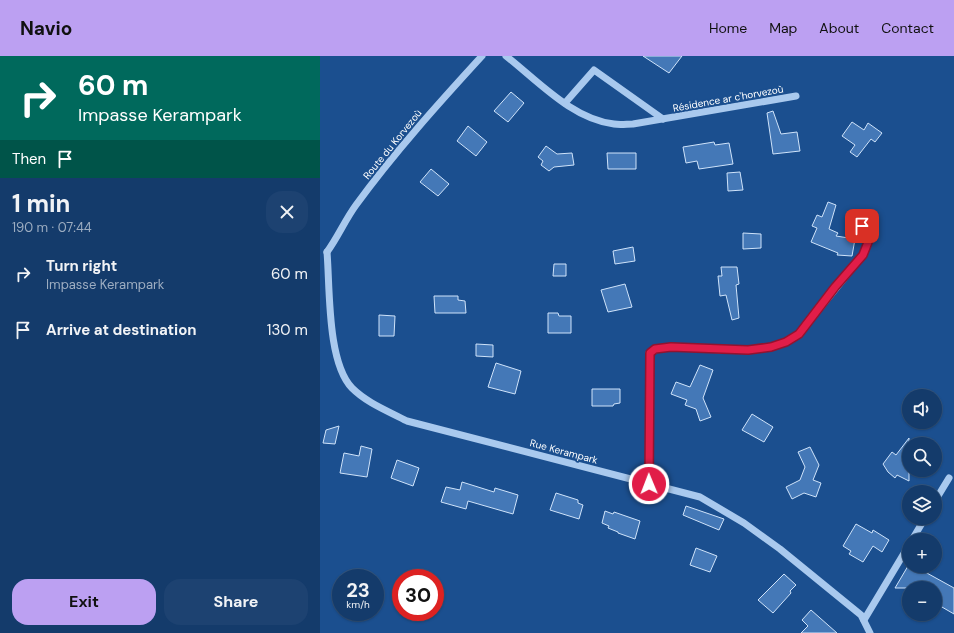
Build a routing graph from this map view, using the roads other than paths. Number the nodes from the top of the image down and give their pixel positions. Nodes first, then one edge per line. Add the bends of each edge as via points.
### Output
1 (482, 56) edge
2 (506, 56) edge
3 (796, 96) dead end
4 (565, 103) junction
5 (663, 119) junction
6 (862, 226) dead end
7 (324, 252) edge
8 (949, 478) dead end
9 (649, 484) junction
10 (942, 490) edge
11 (902, 556) edge
12 (864, 620) junction
13 (870, 633) edge

1 - 7 street, Route du Korvezoù via 423,120 354,207 340,235
2 - 4 street, Résidence ar c'horvezoù
3 - 5 street, Résidence ar c'horvezoù
4 - 5 street, Résidence ar c'horvezoù via 592,118 615,125
4 - 5 street, Résidence ar c'horvezoù via 594,70
6 - 9 street via 870,237 863,255 799,334 786,342 748,350 671,347 655,349 650,353
7 - 9 street, Rue Kerampark via 334,343 340,369 351,387 366,400 407,420
8 - 10 street
9 - 12 street, Rue Kerampark via 700,497 744,523 786,554
11 - 12 street
12 - 13 street, Rue Kerampark

